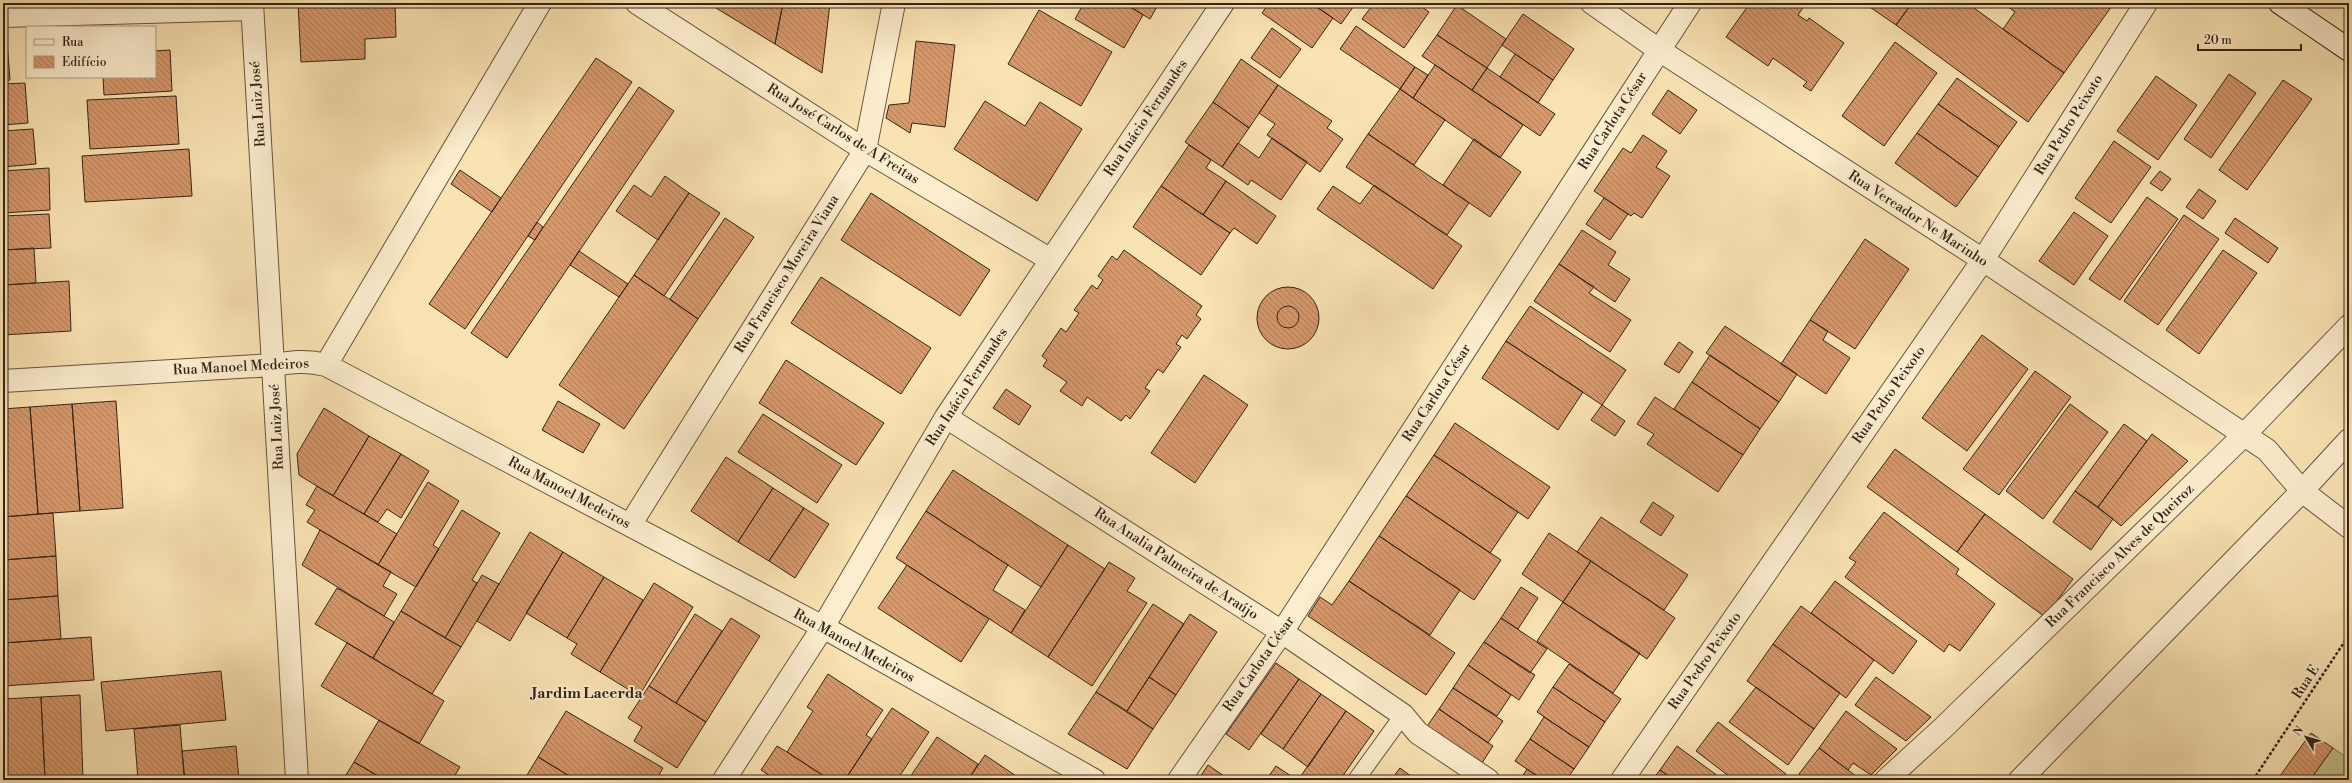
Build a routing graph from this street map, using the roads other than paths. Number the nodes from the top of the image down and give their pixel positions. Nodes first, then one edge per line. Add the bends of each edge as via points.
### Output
1 (540, 3) edge
2 (637, 3) edge
3 (894, 3) edge
4 (1223, 3) edge
5 (1592, 3) edge
6 (1690, 3) edge
7 (2146, 3) edge
8 (2280, 3) edge
9 (252, 6) edge
10 (3, 16) edge
11 (1658, 50) junction
12 (2349, 50) edge
13 (865, 150) junction
14 (1051, 260) junction
15 (1982, 260) junction
16 (2349, 326) edge
17 (273, 365) junction
18 (326, 365) junction
19 (3, 381) edge
20 (946, 417) junction
21 (2244, 434) junction
22 (2349, 440) edge
23 (2302, 491) junction
24 (630, 525) junction
25 (2349, 527) edge
26 (823, 627) junction
27 (1282, 632) junction
28 (1403, 715) junction
29 (297, 780) edge
30 (724, 780) edge
31 (1094, 780) edge
32 (1179, 780) edge
33 (1356, 780) edge
34 (1488, 780) edge
35 (1622, 780) edge
36 (1886, 780) edge
37 (2020, 780) edge

1 - 18 street
2 - 13 street, Rua José Carlos de A Freitas
3 - 13 street, Rua Francisco Moreira Viana
4 - 14 street, Rua Inácio Fernandes
5 - 11 street, Rua Vereador Ne Marinho
6 - 11 street, Rua Carlota César
7 - 15 street, Rua Pedro Peixoto
8 - 12 street
9 - 10 street
9 - 17 street, Rua Luiz José
11 - 15 street, Rua Vereador Ne Marinho
11 - 27 street, Rua Carlota César
13 - 14 street, Rua José Carlos de A Freitas
13 - 24 street, Rua Francisco Moreira Viana
14 - 20 street, Rua Inácio Fernandes
15 - 21 street, Rua Vereador Ne Marinho
15 - 35 street, Rua Pedro Peixoto
16 - 21 street, Rua Francisco Alves de Queiroz
17 - 18 street, Rua Manoel Medeiros via 310,360
17 - 19 street, Rua Manoel Medeiros
17 - 29 street, Rua Luiz José
18 - 24 street, Rua Manoel Medeiros
20 - 26 street, Rua Inácio Fernandes
20 - 27 street, Rua Analia Palmeira de Araújo
21 - 23 street, Rua Vereador Ne Marinho via 2267,450
21 - 36 street, Rua Francisco Alves de Queiroz via 1943,728
22 - 23 street
23 - 25 street, Rua Vereador Ne Marinho
23 - 37 street
24 - 26 street, Rua Manoel Medeiros
26 - 30 street, Rua Inácio Fernandes
26 - 31 street, Rua Manoel Medeiros
27 - 28 street, Rua Analia Palmeira de Araújo
27 - 32 street, Rua Carlota César
28 - 33 lane
28 - 34 street, Rua Analia Palmeira de Araújo via 1418,733

